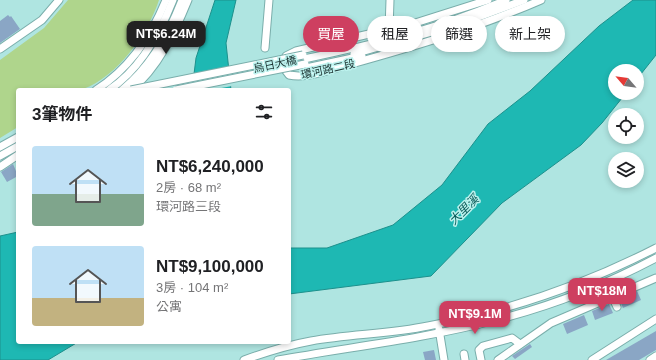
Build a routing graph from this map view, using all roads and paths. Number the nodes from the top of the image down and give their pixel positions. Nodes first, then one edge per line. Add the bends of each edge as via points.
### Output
1 (59, 0) edge
2 (166, 0) edge
3 (173, 0) edge
4 (182, 0) edge
5 (188, 0) edge
6 (269, 0) edge
7 (390, 0) edge
8 (497, 0) edge
9 (506, 0) edge
10 (524, 0) edge
11 (537, 0) edge
12 (541, 0) edge
13 (491, 6) edge
14 (389, 16) edge
15 (423, 20) edge
16 (367, 35) edge
17 (423, 43) edge
18 (265, 48) dead end
19 (0, 49) edge
20 (391, 52) edge
21 (343, 53) junction
22 (99, 88) edge
23 (112, 88) edge
24 (124, 88) edge
25 (133, 88) edge
26 (142, 88) edge
27 (159, 88) edge
28 (185, 88) edge
29 (202, 88) edge
30 (16, 138) edge
31 (16, 142) edge
32 (0, 147) edge
33 (16, 147) edge
34 (0, 152) edge
35 (16, 153) edge
36 (0, 156) edge
37 (16, 157) edge
38 (16, 161) edge
39 (0, 162) edge
40 (0, 167) edge
41 (0, 171) edge
42 (656, 248) edge
43 (656, 258) edge
44 (656, 278) edge
45 (612, 296) junction
46 (617, 307) dead end
47 (656, 319) edge
48 (439, 324) junction
49 (440, 333) junction
50 (520, 344) junction
51 (656, 356) edge
52 (248, 359) edge
53 (278, 360) edge
54 (444, 360) edge
55 (481, 360) edge
56 (498, 360) edge
57 (592, 360) edge
58 (650, 360) edge

1 - 19 street via 42,20
2 - 22 street via 156,22 132,59 120,73
3 - 23 street via 150,46 126,77
4 - 24 street via 158,50
5 - 25 street via 162,53
6 - 18 street
7 - 14 street
8 - 21 street
9 - 13 street, 環河路二段
10 - 13 street, 環河路二段
11 - 21 street via 458,29
12 - 17 street, 環河路二段 via 460,32
13 - 15 street, 環河路二段 via 452,12
13 - 21 street, 烏日大橋
16 - 20 street, 環河路二段 via 296,51 286,56 283,67 289,75 300,76
21 - 26 street, bridge
21 - 27 street, 烏日大橋
21 - 28 street, 烏日大橋, bridge
21 - 29 street
30 - 32 street
31 - 34 street
33 - 36 street
35 - 39 street
37 - 40 street
38 - 41 street
42 - 48 street via 544,296
43 - 49 street via 555,302 493,321
44 - 45 street
45 - 46 street
45 - 50 street via 551,323
47 - 57 street
48 - 49 street
48 - 52 street via 313,341
49 - 53 street
49 - 54 street
50 - 55 street via 512,338 483,346 479,350
50 - 56 street
51 - 58 street

